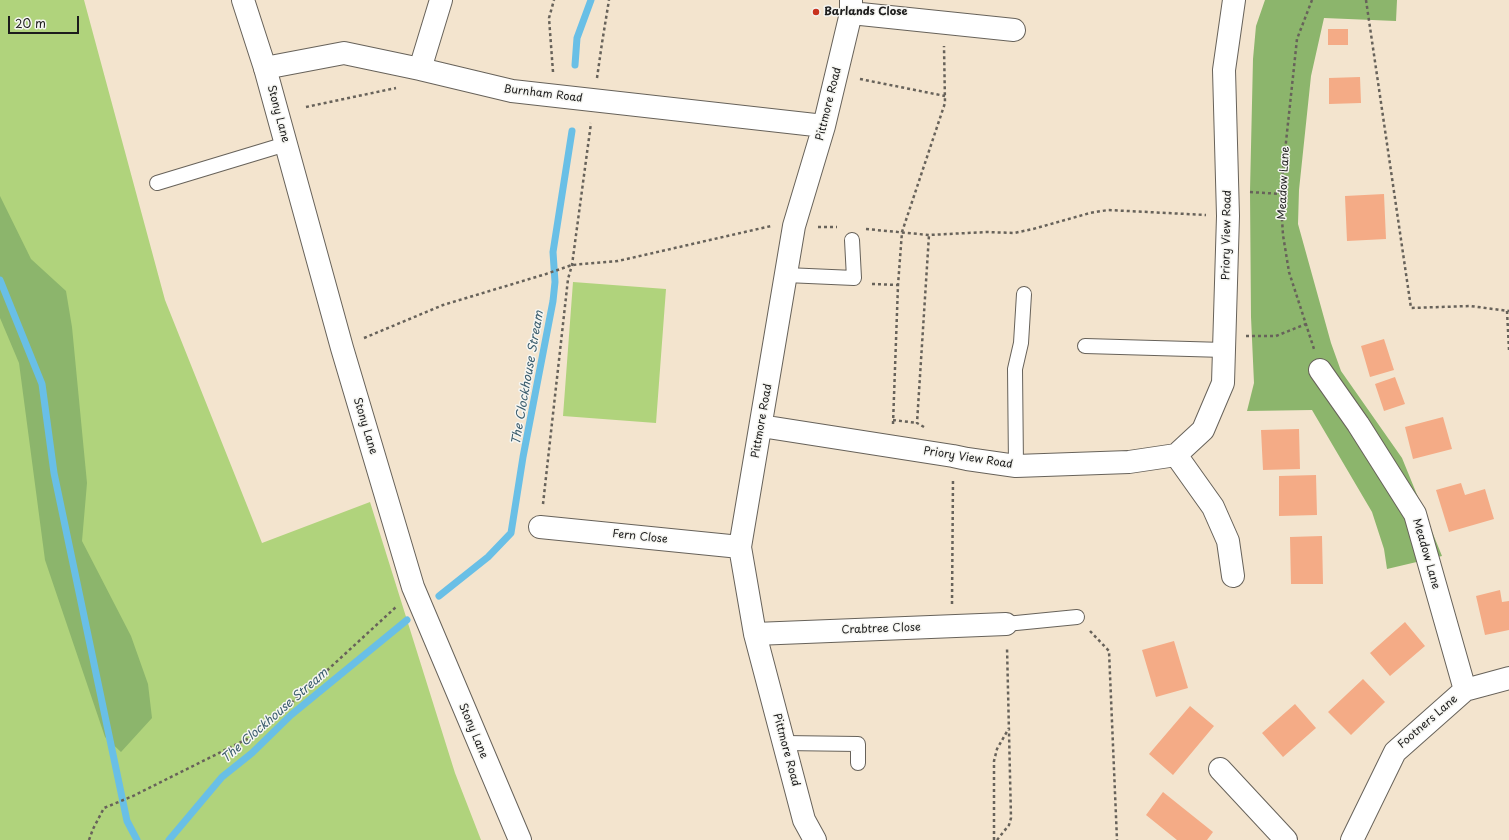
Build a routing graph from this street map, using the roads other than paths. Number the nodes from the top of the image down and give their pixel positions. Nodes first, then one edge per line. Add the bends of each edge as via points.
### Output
1 (243, 0) edge
2 (441, 0) edge
3 (1234, 0) edge
4 (851, 6) edge
5 (1014, 30) dead end
6 (265, 68) junction
7 (415, 68) junction
8 (824, 126) junction
9 (286, 144) junction
10 (157, 183) dead end
11 (856, 234) road end
12 (786, 275) junction
13 (1024, 294) dead end
14 (1224, 343) junction
15 (1085, 346) dead end
16 (1320, 370) dead end
17 (761, 426) junction
18 (1176, 455) junction
19 (1016, 466) junction
20 (540, 527) road end
21 (740, 547) junction
22 (1233, 576) dead end
23 (1077, 617) road end
24 (1006, 624) joint
25 (756, 634) junction
26 (1509, 678) edge
27 (1465, 690) junction
28 (784, 743) junction
29 (858, 763) dead end
30 (1220, 769) dead end
31 (520, 840) edge
32 (814, 840) edge
33 (1286, 840) edge
34 (1352, 840) edge

1 - 6 street, Stony Lane
2 - 7 street
3 - 14 street, Priory View Road via 1224,70 1228,190
4 - 5 street via 942,22
4 - 8 street, Pittmore Road
6 - 7 street, Burnham Road via 344,54
6 - 9 street, Stony Lane
7 - 8 street, Burnham Road via 512,92
8 - 12 street, Pittmore Road via 794,226
9 - 10 lane
9 - 31 street, Stony Lane via 342,348 413,587
11 - 12 lane via 854,278
12 - 17 street, Pittmore Road
13 - 19 lane via 1021,343 1016,370
14 - 15 lane
14 - 18 street, Priory View Road via 1223,383 1203,430
16 - 27 street, Meadow Lane via 1415,514
17 - 19 street, Priory View Road
17 - 21 street, Pittmore Road
18 - 19 street, Priory View Road via 1129,462
18 - 22 street via 1213,507 1228,541
20 - 21 street, Fern Close
21 - 25 street, Pittmore Road
23 - 24 lane
24 - 25 street, Crabtree Close
25 - 28 street, Pittmore Road
26 - 27 street, Footners Lane
27 - 34 street, Footners Lane via 1395,752
28 - 29 lane via 858,744
28 - 32 street, Pittmore Road via 804,820
30 - 33 street

